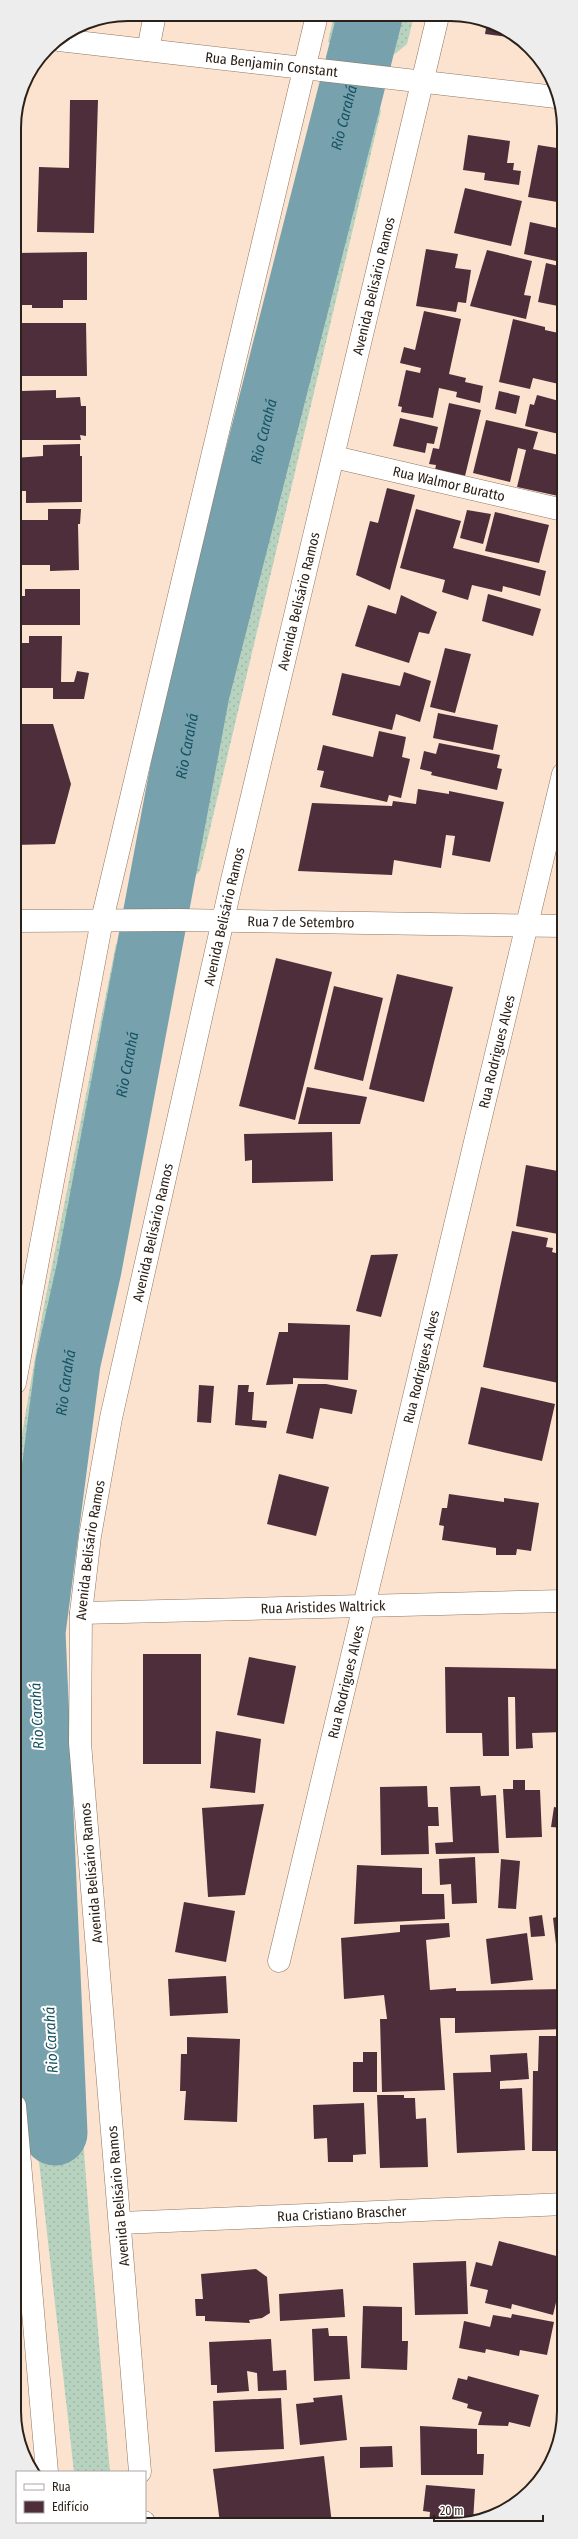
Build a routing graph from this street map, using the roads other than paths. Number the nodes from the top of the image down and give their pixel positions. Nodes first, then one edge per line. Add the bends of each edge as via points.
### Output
1 (154, 21) edge
2 (316, 21) edge
3 (437, 21) edge
4 (67, 41) edge
5 (148, 50) junction
6 (304, 67) junction
7 (423, 81) junction
8 (552, 97) edge
9 (334, 457) junction
10 (557, 509) edge
11 (557, 799) edge
12 (102, 920) junction
13 (21, 921) edge
14 (223, 921) junction
15 (527, 925) junction
16 (557, 926) edge
17 (21, 1351) edge
18 (557, 1601) edge
19 (364, 1606) junction
20 (81, 1613) junction
21 (279, 1961) dead end
22 (21, 2175) edge
23 (557, 2204) edge
24 (121, 2223) junction
25 (47, 2471) edge
26 (140, 2471) edge

1 - 5 main road
2 - 6 main road
3 - 7 main road, Avenida Belisário Ramos
4 - 5 main road, Rua Benjamin Constant
5 - 6 main road, Rua Benjamin Constant
6 - 7 main road, Rua Benjamin Constant
6 - 12 main road
7 - 8 main road, Rua Benjamin Constant
7 - 9 main road, Avenida Belisário Ramos
9 - 10 main road, Rua Walmor Buratto
9 - 14 main road, Avenida Belisário Ramos
11 - 15 main road, Rua Rodrigues Alves
12 - 13 main road, Rua 7 de Setembro
12 - 14 main road, Rua 7 de Setembro
12 - 17 main road
14 - 15 main road, Rua 7 de Setembro
14 - 20 main road, Avenida Belisário Ramos via 111,1418 90,1536
15 - 16 main road, Rua 7 de Setembro
15 - 19 main road, Rua Rodrigues Alves
18 - 19 main road, Rua Aristides Waltrick
19 - 20 main road, Rua Aristides Waltrick
19 - 21 main road, Rua Rodrigues Alves
20 - 24 main road, Avenida Belisário Ramos via 80,1744
22 - 25 main road
23 - 24 main road, Rua Cristiano Brascher
24 - 26 main road, Avenida Belisário Ramos

